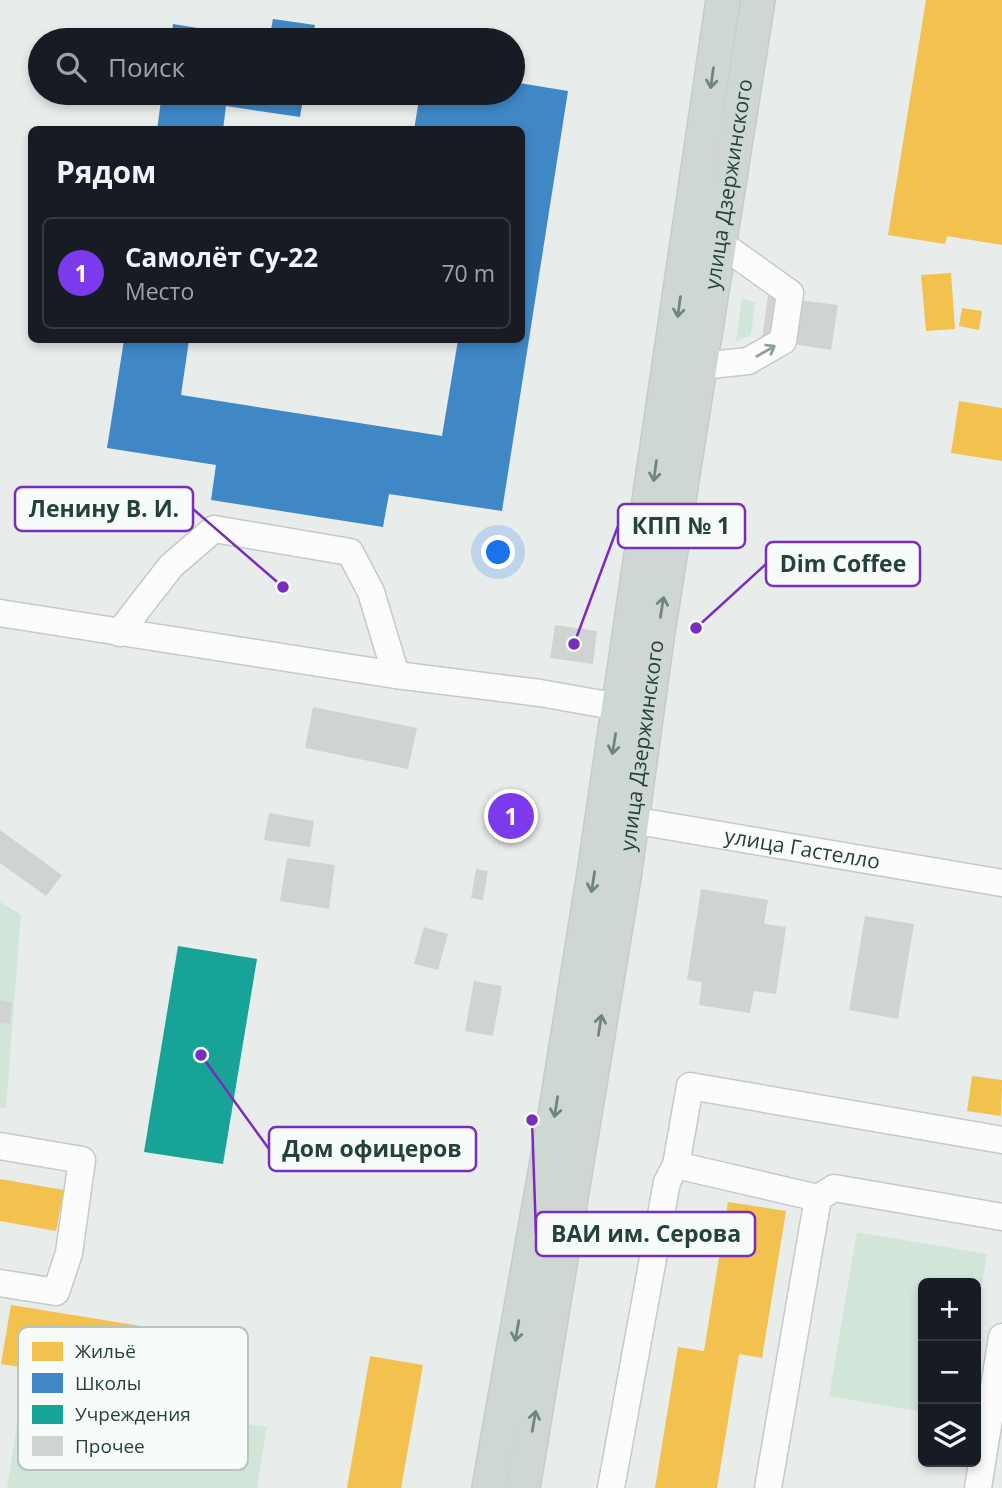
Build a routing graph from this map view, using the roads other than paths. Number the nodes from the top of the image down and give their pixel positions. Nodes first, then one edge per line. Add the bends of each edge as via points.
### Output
1 (722, 5) edge
2 (757, 7) edge
3 (720, 243) junction
4 (701, 366) junction
5 (0, 613) edge
6 (119, 633) junction
7 (396, 675) junction
8 (634, 710) junction
9 (618, 818) junction
10 (1002, 883) edge
11 (1002, 1140) edge
12 (0, 1146) edge
13 (676, 1165) junction
14 (818, 1198) junction
15 (1002, 1217) edge
16 (0, 1283) edge
17 (1002, 1337) edge
18 (489, 1488) edge
19 (523, 1488) edge
20 (611, 1488) edge
21 (768, 1488) edge
22 (978, 1488) edge

1 - 2 street
1 -> 8 main road, улица Дзержинского
2 - 3 main road, улица Дзержинского
3 - 4 main road, улица Дзержинского
4 -> 3 street via 748,361 783,341 790,293
8 -> 4 main road, улица Дзержинского via 657,638
5 - 6 street
6 - 7 street
6 - 7 street via 171,566 214,529 350,552 371,592
7 - 8 street
8 - 9 main road, улица Дзержинского
9 - 10 street, улица Гастелло
9 -> 18 main road, улица Дзержинского via 551,1136
19 -> 9 main road, улица Дзержинского
11 - 13 street via 690,1086
12 - 16 street via 82,1160 69,1253 56,1292
13 - 14 street
13 - 20 street via 667,1182
14 - 15 street via 834,1188
14 - 21 street
17 - 22 street

